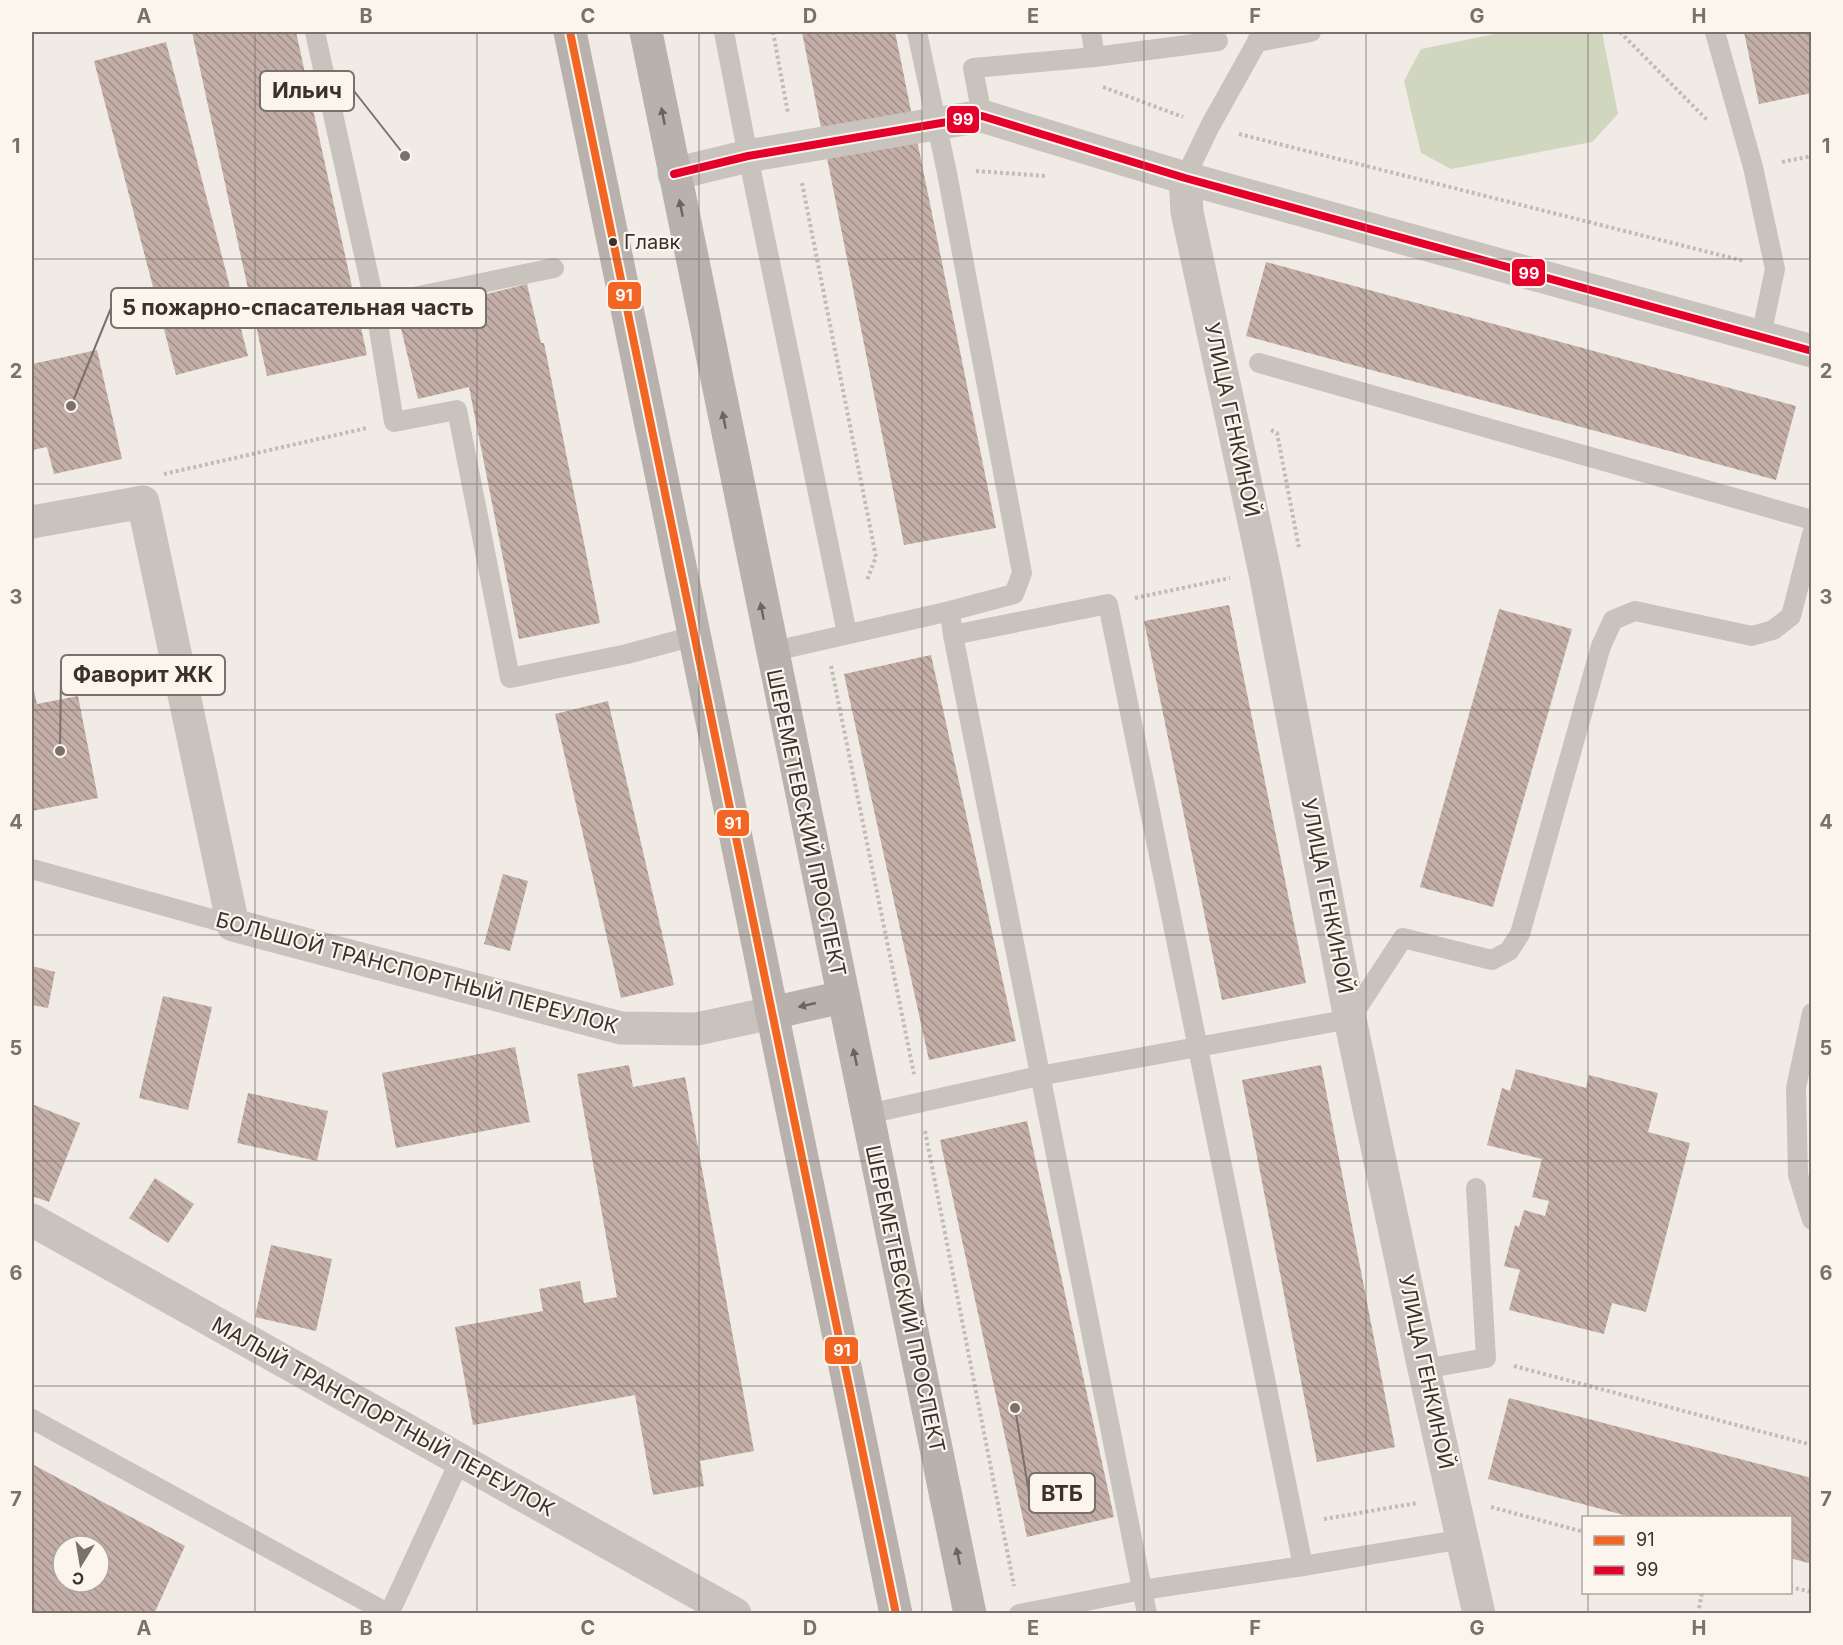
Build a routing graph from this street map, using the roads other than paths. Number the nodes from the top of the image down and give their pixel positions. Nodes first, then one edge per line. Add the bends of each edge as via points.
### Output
1 (315, 32) edge
2 (570, 32) edge
3 (646, 32) edge
4 (724, 32) edge
5 (917, 32) edge
6 (1091, 32) edge
7 (1311, 32) edge
8 (1715, 32) edge
9 (1258, 37) edge
10 (1218, 41) dead end
11 (1095, 57) junction
12 (982, 116) junction
13 (937, 122) junction
14 (748, 156) junction
15 (674, 174) junction
16 (1185, 178) junction
17 (554, 268) dead end
18 (375, 305) junction
19 (1761, 336) junction
20 (1812, 351) edge
21 (1259, 363) dead end
22 (1812, 520) edge
23 (32, 522) edge
24 (1812, 534) edge
25 (950, 611) junction
26 (847, 633) junction
27 (953, 635) junction
28 (694, 636) junction
29 (771, 652) junction
30 (32, 869) edge
31 (234, 925) junction
32 (842, 997) junction
33 (772, 1013) junction
34 (1812, 1013) edge
35 (1350, 1019) junction
36 (1199, 1048) junction
37 (1039, 1077) junction
38 (868, 1114) junction
39 (1476, 1188) dead end
40 (32, 1220) edge
41 (1812, 1220) edge
42 (1424, 1369) junction
43 (32, 1419) edge
44 (460, 1460) junction
45 (1463, 1539) junction
46 (1303, 1566) junction
47 (1142, 1590) junction
48 (1019, 1613) edge
49 (389, 1614) edge
50 (735, 1614) edge
51 (896, 1614) edge
52 (970, 1614) edge
53 (1146, 1614) edge
54 (1479, 1614) edge

1 - 18 lane
2 - 28 main road
15 -> 3 main road, ШЕРЕМЕТЕВСКИЙ ПРОСПЕКТ
4 - 14 lane
5 - 13 lane
6 - 11 lane
7 - 9 lane
8 - 19 lane via 1753,167 1775,269
9 - 16 lane
10 - 11 lane
11 - 12 lane via 973,68
12 - 13 street
12 - 16 street
13 - 14 street
13 - 25 lane via 1022,573 1014,594
14 - 15 street
14 - 26 lane
29 -> 15 main road, ШЕРЕМЕТЕВСКИЙ ПРОСПЕКТ
16 - 19 street
16 - 35 street, УЛИЦА ГЕНКИНОЙ via 1187,212 1265,573
17 - 18 lane
18 - 28 lane via 394,422 457,410 510,678
19 - 20 street
21 - 22 lane
23 - 31 street via 143,502
24 - 35 lane via 1791,616 1773,630 1752,636 1635,611 1613,620 1601,646 1520,934 1509,951 1492,960 1403,938
25 - 26 lane
25 - 27 lane
26 - 29 lane
27 - 36 lane via 1108,604
27 - 37 lane
28 - 33 main road
29 - 32 main road, ШЕРЕМЕТЕВСКИЙ ПРОСПЕКТ
30 - 31 lane, БОЛЬШОЙ ТРАНСПОРТНЫЙ ПЕРЕУЛОК
31 - 33 street, БОЛЬШОЙ ТРАНСПОРТНЫЙ ПЕРЕУЛОК via 621,1028 697,1029
32 -> 33 main road, БОЛЬШОЙ ТРАНСПОРТНЫЙ ПЕРЕУЛОК
38 -> 32 main road, ШЕРЕМЕТЕВСКИЙ ПРОСПЕКТ
33 - 51 main road
34 - 41 lane via 1796,1088 1798,1175
35 - 36 lane
35 - 42 street, УЛИЦА ГЕНКИНОЙ
36 - 37 lane
36 - 46 lane
37 - 38 lane
37 - 47 lane
52 -> 38 main road, ШЕРЕМЕТЕВСКИЙ ПРОСПЕКТ
39 - 42 lane via 1486,1358
40 - 44 street, МАЛЫЙ ТРАНСПОРТНЫЙ ПЕРЕУЛОК
42 - 45 street, УЛИЦА ГЕНКИНОЙ
43 - 49 lane
44 - 49 lane
44 - 50 street, МАЛЫЙ ТРАНСПОРТНЫЙ ПЕРЕУЛОК
45 - 46 lane
45 - 54 street, УЛИЦА ГЕНКИНОЙ
46 - 47 lane
47 - 48 lane
47 - 53 lane

